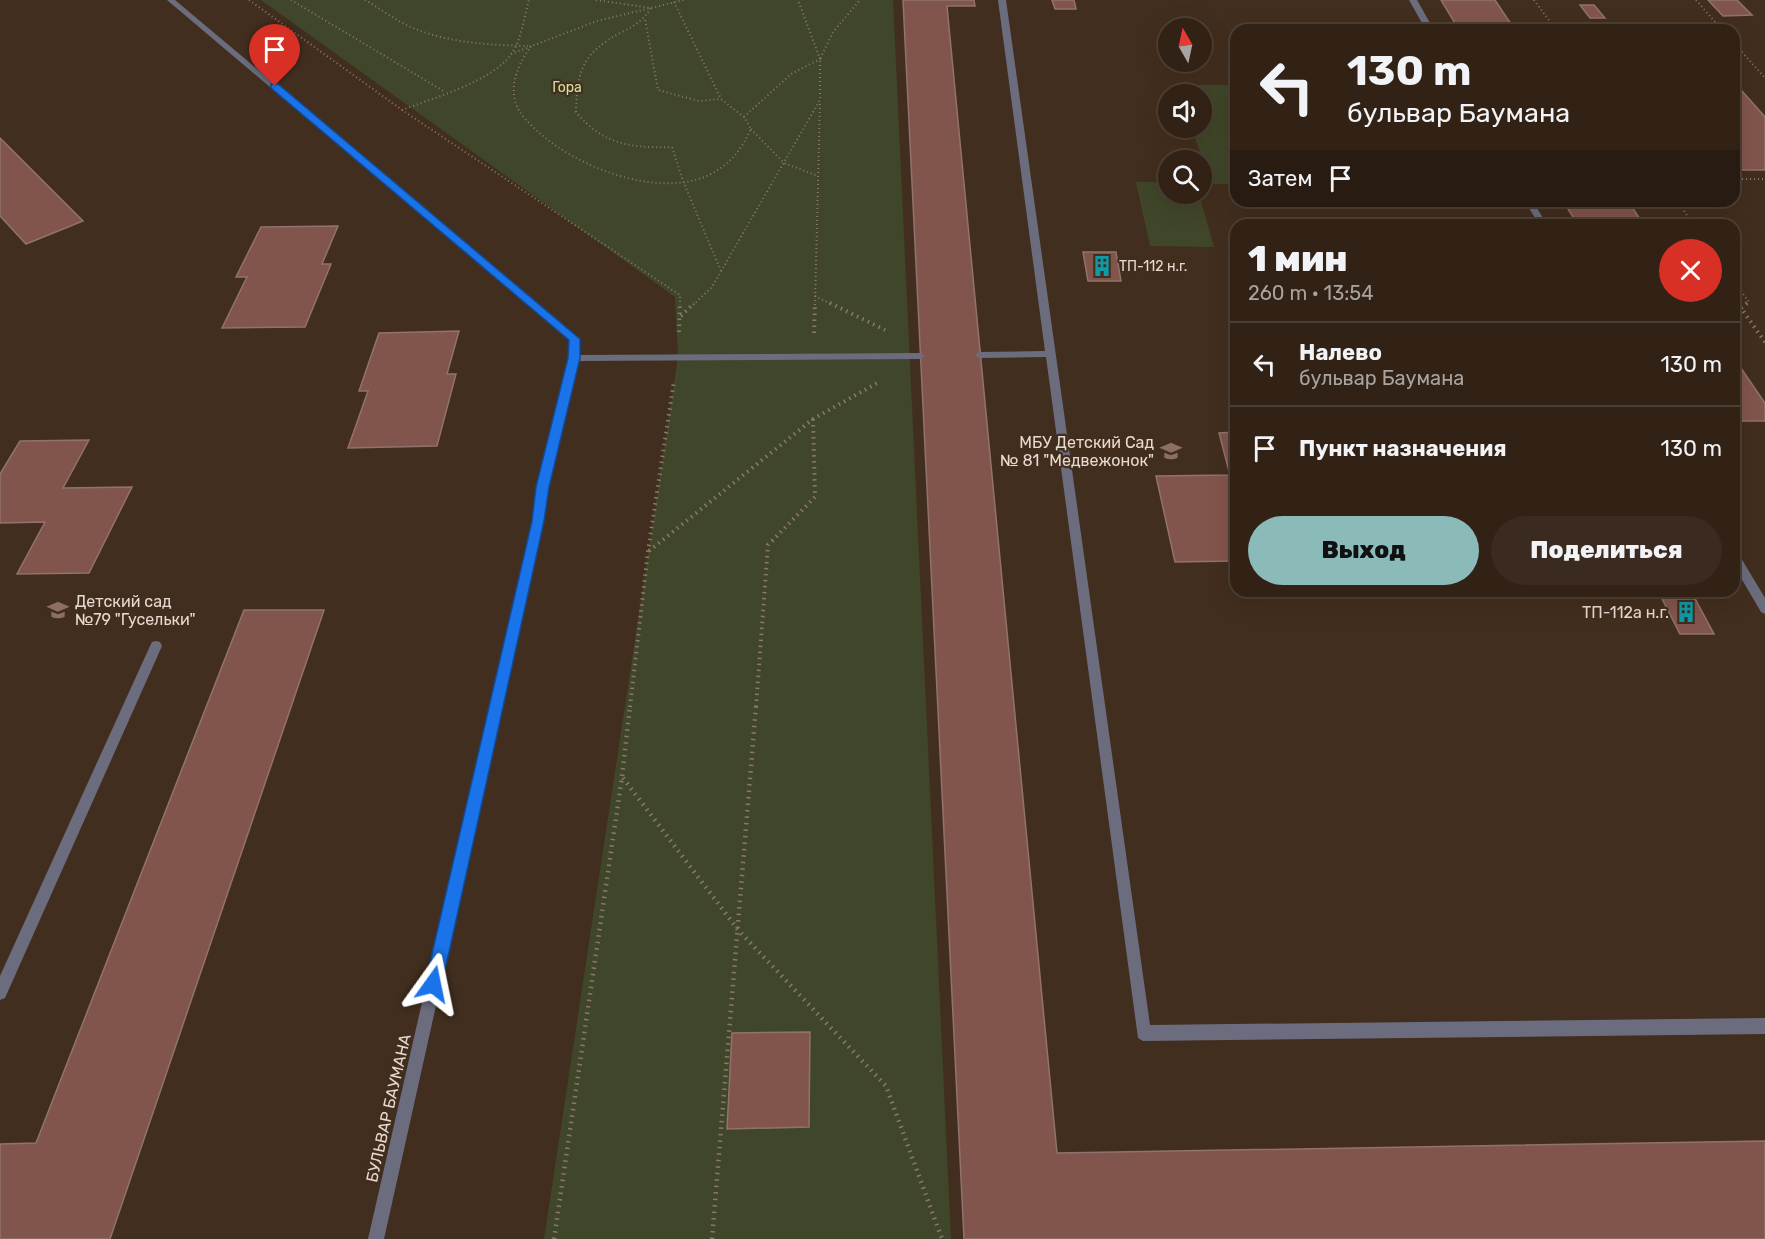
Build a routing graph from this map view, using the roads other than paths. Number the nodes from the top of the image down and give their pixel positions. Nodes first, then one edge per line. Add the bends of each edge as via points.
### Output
1 (171, 0) edge
2 (1002, 0) edge
3 (1413, 0) edge
4 (1427, 24) edge
5 (1050, 354) junction
6 (980, 355) dead end
7 (920, 356) dead end
8 (574, 358) junction
9 (1740, 566) edge
10 (1765, 609) edge
11 (156, 646) dead end
12 (0, 993) edge
13 (1765, 1026) edge
14 (376, 1239) edge

1 - 8 street via 574,339
2 - 5 street
3 - 4 street
5 - 6 street
5 - 13 street via 1143,1033
7 - 8 street
8 - 14 street, БУЛЬВАР БАУМАНА
9 - 10 street
11 - 12 street

